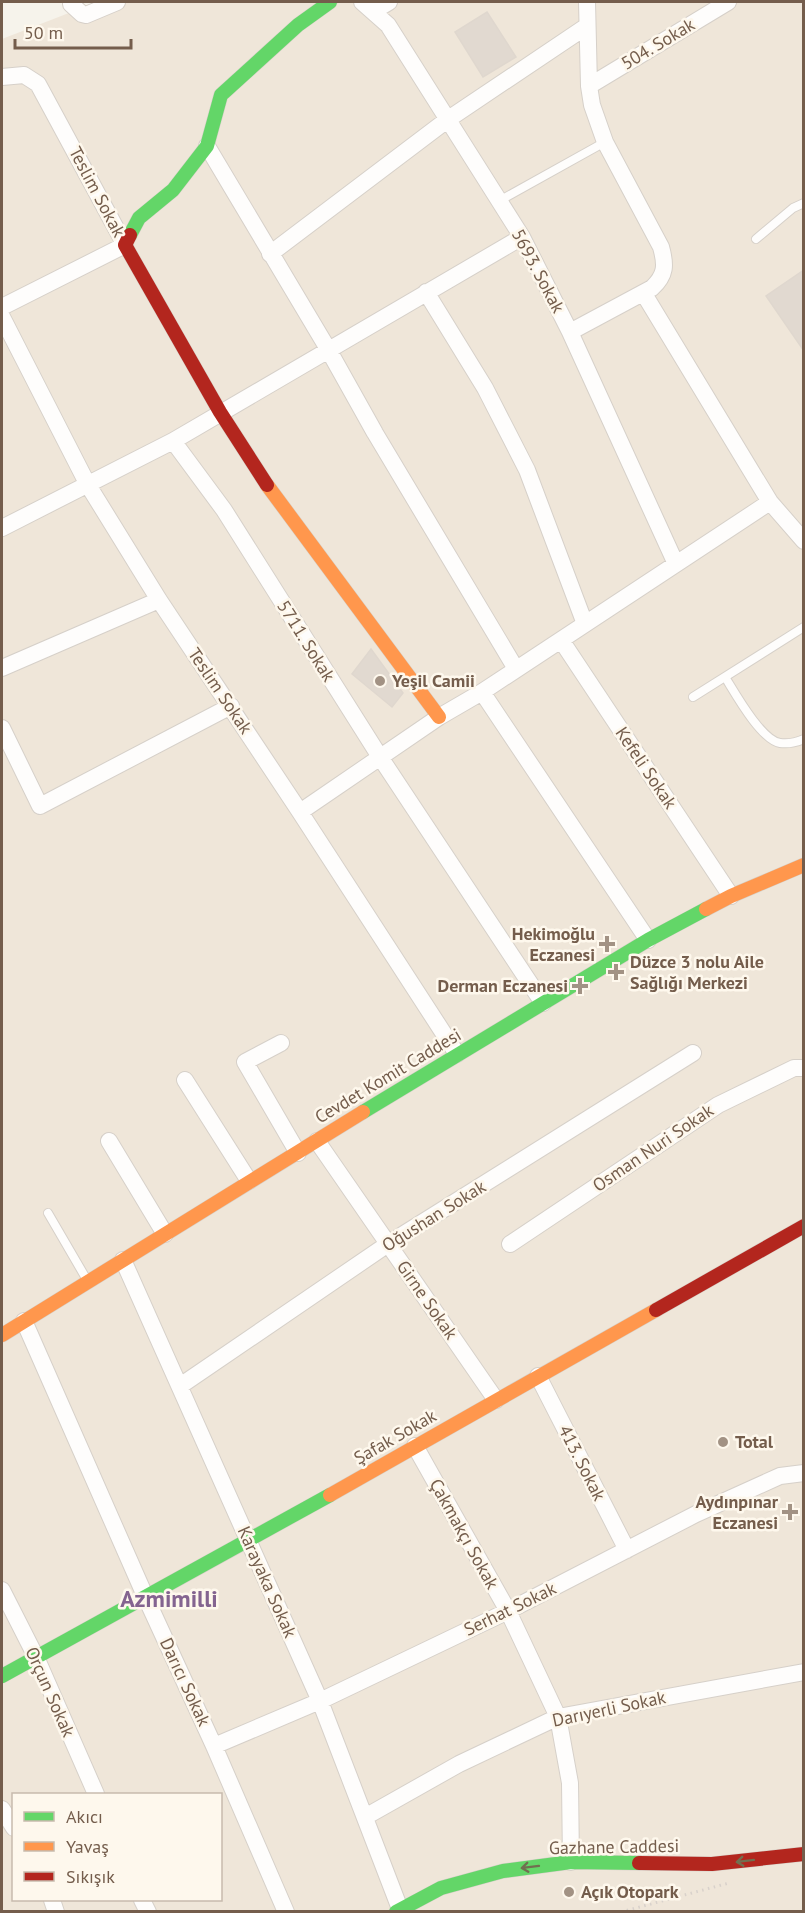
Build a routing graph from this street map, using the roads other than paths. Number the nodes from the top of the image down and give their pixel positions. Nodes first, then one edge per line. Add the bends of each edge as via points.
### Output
1 (117, 2) edge
2 (330, 2) edge
3 (389, 2) edge
4 (587, 2) edge
5 (728, 2) edge
6 (71, 4) dead end
7 (368, 7) edge
8 (587, 26) junction
9 (2, 77) edge
10 (589, 86) junction
11 (447, 120) junction
12 (606, 142) junction
13 (207, 146) junction
14 (499, 201) junction
15 (804, 203) edge
16 (522, 237) junction
17 (756, 239) dead end
18 (125, 245) junction
19 (270, 254) junction
20 (426, 292) junction
21 (644, 294) junction
22 (2, 307) edge
23 (2, 317) edge
24 (570, 332) junction
25 (328, 349) junction
26 (220, 412) junction
27 (173, 441) junction
28 (88, 485) junction
29 (770, 502) junction
30 (2, 528) edge
31 (804, 541) edge
32 (676, 564) junction
33 (159, 600) junction
34 (585, 624) junction
35 (804, 627) edge
36 (561, 640) junction
37 (2, 668) edge
38 (516, 669) junction
39 (725, 677) junction
40 (482, 692) junction
41 (693, 697) dead end
42 (231, 706) junction
43 (439, 717) junction
44 (2, 728) edge
45 (804, 739) edge
46 (380, 757) junction
47 (300, 812) junction
48 (804, 865) edge
49 (731, 896) junction
50 (648, 940) junction
51 (543, 1003) junction
52 (281, 1043) dead end
53 (693, 1053) dead end
54 (457, 1054) junction
55 (804, 1068) edge
56 (185, 1080) dead end
57 (109, 1141) dead end
58 (317, 1141) junction
59 (298, 1153) junction
60 (249, 1181) junction
61 (48, 1213) dead end
62 (804, 1226) edge
63 (165, 1234) junction
64 (388, 1244) junction
65 (510, 1244) dead end
66 (123, 1260) junction
67 (88, 1281) junction
68 (24, 1321) junction
69 (2, 1335) edge
70 (538, 1376) junction
71 (180, 1386) junction
72 (496, 1400) junction
73 (415, 1446) junction
74 (804, 1473) edge
75 (250, 1541) junction
76 (627, 1550) junction
77 (2, 1590) edge
78 (146, 1598) junction
79 (508, 1611) junction
80 (36, 1657) junction
81 (804, 1672) edge
82 (2, 1676) edge
83 (320, 1701) junction
84 (558, 1716) junction
85 (214, 1746) junction
86 (96, 1793) edge
87 (2, 1809) edge
88 (365, 1818) junction
89 (12, 1825) edge
90 (804, 1854) edge
91 (571, 1862) junction
92 (398, 1910) edge
93 (286, 1911) edge

1 - 6 street via 86,15
2 - 13 street via 298,25 220,95
3 - 7 street
4 - 8 street
5 - 10 street, 504. Sokak
7 - 11 street, 5693. Sokak via 388,26
8 - 10 street
8 - 11 street
9 - 18 street, Teslim Sokak via 24,75 38,84
10 - 12 street
11 - 14 street, 5693. Sokak
11 - 19 street
12 - 14 lane
12 - 21 street via 661,247 665,264 660,280
13 - 18 street via 173,190 139,218
13 - 19 street
14 - 16 street, 5693. Sokak
15 - 17 lane
16 - 20 street
16 - 24 street, 5693. Sokak
18 - 22 street, Teslim Sokak
18 - 26 street
19 - 25 street
20 - 25 street
20 - 34 street via 485,388 526,470
21 - 24 street
21 - 29 street
23 - 28 street, Teslim Sokak
24 - 32 street, 5693. Sokak
25 - 26 street
25 - 38 street
26 - 27 street
26 - 43 street via 269,489
27 - 28 street
27 - 46 street, 5711. Sokak via 224,510
28 - 30 street
28 - 33 street, Teslim Sokak
29 - 31 street
29 - 32 street
32 - 34 street
33 - 37 street
33 - 42 street, Teslim Sokak
34 - 36 street
35 - 39 lane
36 - 38 street
36 - 49 street, Kefeli Sokak
38 - 40 street
39 - 41 lane
39 - 45 lane via 768,737 779,743
40 - 43 street
40 - 50 street
42 - 44 street via 40,806
42 - 47 street, Teslim Sokak
43 - 46 street
46 - 47 street
46 - 51 street, 5711. Sokak
47 - 54 street, Teslim Sokak
48 - 49 street, Cevdet Komit Caddesi
49 - 50 street, Cevdet Komit Caddesi
50 - 51 street, Cevdet Komit Caddesi
51 - 54 street, Cevdet Komit Caddesi
52 - 59 street via 245,1062
53 - 64 street, Oğushan Sokak
54 - 58 street, Cevdet Komit Caddesi
55 - 65 street, Osman Nuri Sokak via 794,1068 718,1105
56 - 60 street
57 - 63 street
58 - 59 street, Cevdet Komit Caddesi
58 - 64 street, Girne Sokak
59 - 60 street, Cevdet Komit Caddesi
60 - 63 street, Cevdet Komit Caddesi
61 - 67 lane
62 - 70 street, Şafak Sokak
63 - 66 street, Cevdet Komit Caddesi
64 - 71 street, Oğushan Sokak
64 - 72 street, Girne Sokak
66 - 67 street, Cevdet Komit Caddesi
66 - 71 street, Karayaka Sokak
67 - 68 street, Cevdet Komit Caddesi
68 - 69 street, Cevdet Komit Caddesi
68 - 78 street, Darıcı Sokak
70 - 72 street, Şafak Sokak
70 - 76 street, 413. Sokak
71 - 75 street, Karayaka Sokak
72 - 73 street, Şafak Sokak
73 - 75 street, Şafak Sokak
73 - 79 street, Çakmakçı Sokak
74 - 76 street, Serhat Sokak via 780,1476
75 - 78 street, Şafak Sokak
75 - 83 street, Karayaka Sokak
76 - 79 street, Serhat Sokak
77 - 80 street, Orçun Sokak
78 - 80 street, Şafak Sokak
78 - 85 street, Darıcı Sokak
79 - 83 street, Serhat Sokak
79 - 84 street, Çakmakçı Sokak
80 - 82 street, Şafak Sokak
80 - 86 street, Orçun Sokak
81 - 84 street, Darıyerli Sokak
83 - 85 street, Serhat Sokak
83 - 88 street, Karayaka Sokak
84 - 88 street, Darıyerli Sokak via 459,1764
84 - 91 street, Çakmakçı Sokak via 570,1783
85 - 93 street, Darıcı Sokak
87 - 89 street
88 - 92 street, Karayaka Sokak
90 -> 91 street, Gazhane Caddesi via 712,1864
91 -> 92 street, Gazhane Caddesi via 503,1871 441,1888

